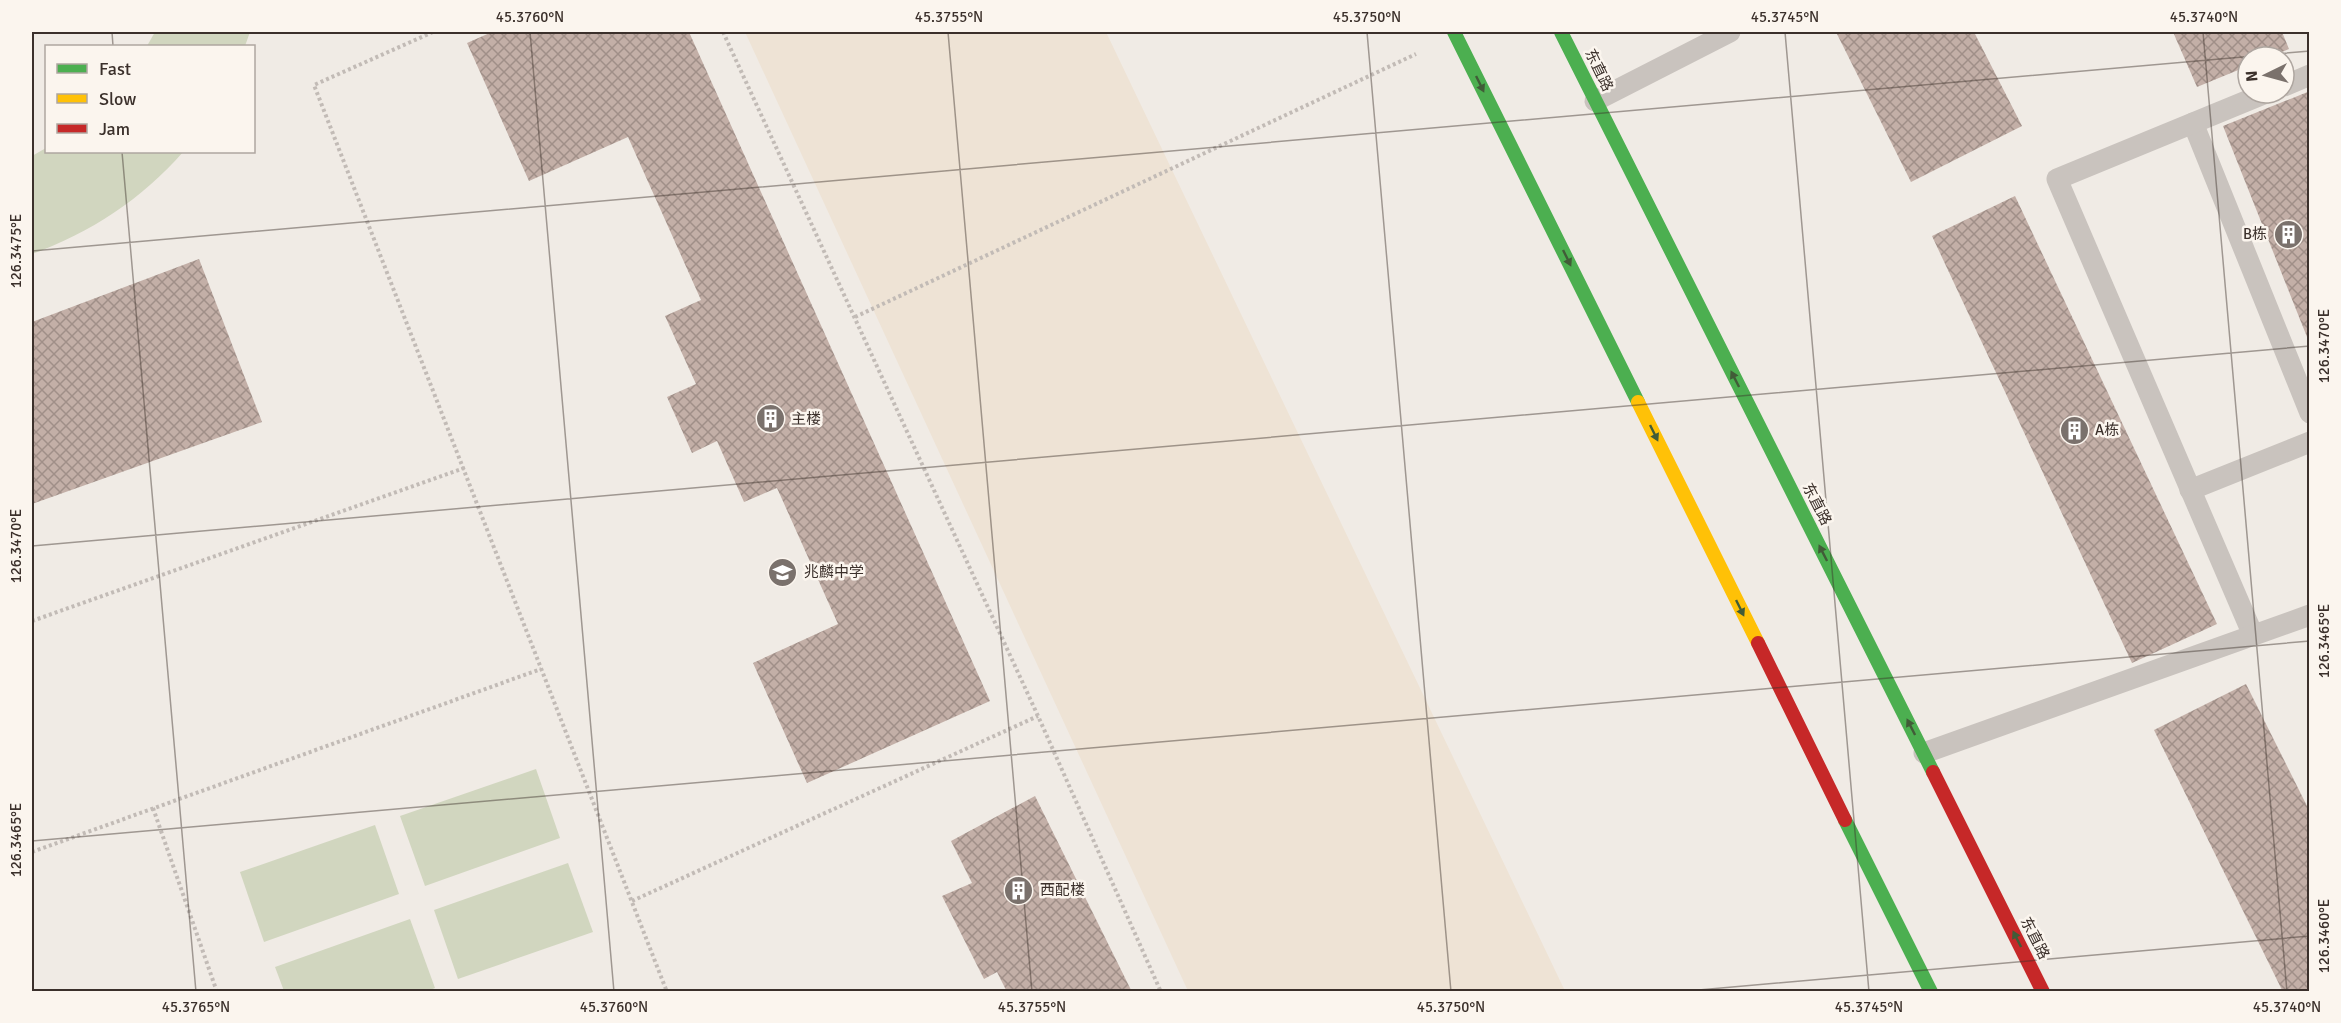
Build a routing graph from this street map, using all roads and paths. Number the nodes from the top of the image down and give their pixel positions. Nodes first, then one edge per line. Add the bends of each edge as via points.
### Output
1 (433, 32) edge
2 (723, 32) edge
3 (1561, 32) edge
4 (1730, 32) edge
5 (1455, 33) edge
6 (2310, 75) edge
7 (2296, 81) edge
8 (1595, 101) junction
9 (2237, 105) edge
10 (2193, 123) junction
11 (855, 317) junction
12 (2310, 413) edge
13 (2310, 442) edge
14 (464, 468) junction
15 (2190, 490) junction
16 (2310, 615) edge
17 (32, 621) edge
18 (2253, 635) junction
19 (542, 669) junction
20 (1038, 716) junction
21 (1924, 753) junction
22 (153, 808) junction
23 (32, 852) edge
24 (632, 901) junction
25 (217, 992) edge
26 (667, 992) edge
27 (1161, 992) edge
28 (1931, 992) edge
29 (2043, 992) edge

1 - 14 path via 314,85
2 - 11 path
3 - 8 main road, 东直路
4 - 8 lane
5 - 11 path
5 -> 28 main road
6 - 7 lane
21 -> 8 main road, 东直路
9 - 10 lane
10 - 12 lane
10 - 15 lane via 2057,179
11 - 20 path
13 - 15 lane
14 - 17 path
14 - 19 path
15 - 18 lane
16 - 18 lane
18 - 21 lane
19 - 22 path
19 - 24 path
20 - 24 path
20 - 27 path
29 -> 21 main road, 东直路
22 - 23 path
22 - 25 path
24 - 26 path

